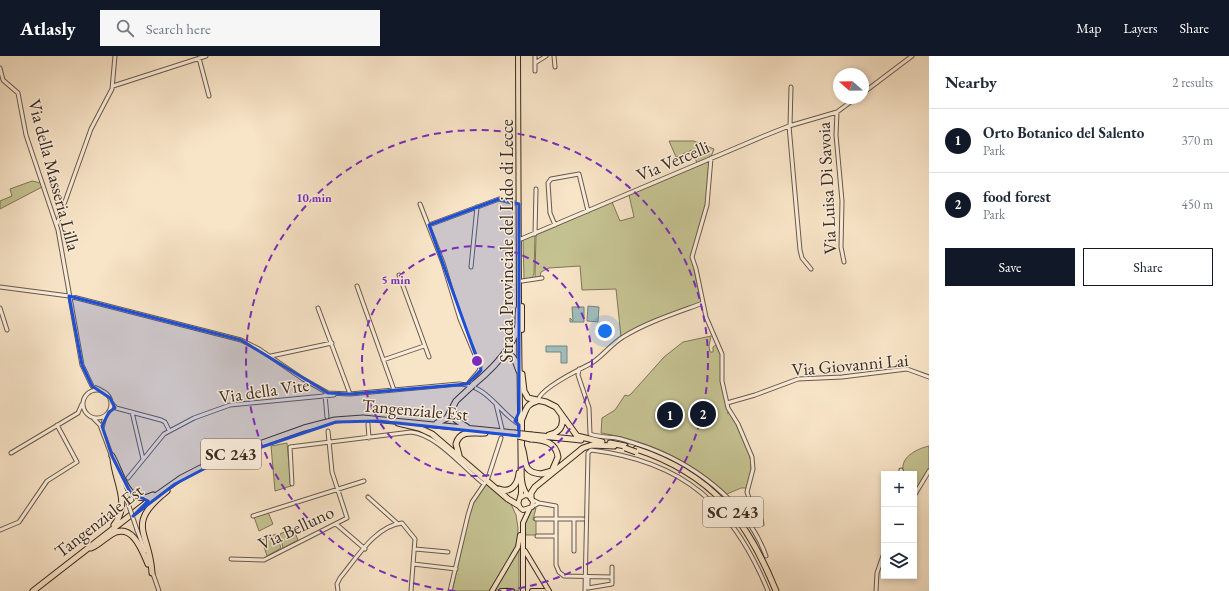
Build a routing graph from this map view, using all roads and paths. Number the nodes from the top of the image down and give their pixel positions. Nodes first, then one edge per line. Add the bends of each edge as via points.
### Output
1 (116, 56) edge
2 (206, 56) edge
3 (519, 56) edge
4 (535, 56) edge
5 (546, 56) edge
6 (554, 56) edge
7 (912, 56) edge
8 (199, 57) edge
9 (535, 64) junction
10 (555, 67) dead end
11 (0, 68) edge
12 (535, 71) dead end
13 (113, 86) junction
14 (791, 87) dead end
15 (869, 88) edge
16 (209, 96) dead end
17 (848, 104) edge
18 (837, 112) junction
19 (790, 126) junction
20 (711, 158) junction
21 (536, 189) dead end
22 (420, 204) dead end
23 (519, 204) junction
24 (477, 207) junction
25 (588, 211) junction
26 (57, 225) junction
27 (428, 225) junction
28 (555, 225) junction
29 (535, 234) junction
30 (521, 239) junction
31 (844, 262) dead end
32 (471, 267) dead end
33 (811, 268) dead end
34 (399, 275) dead end
35 (542, 278) dead end
36 (522, 281) junction
37 (356, 286) dead end
38 (0, 287) edge
39 (69, 296) junction
40 (702, 304) junction
41 (0, 308) edge
42 (318, 308) dead end
43 (519, 308) junction
44 (7, 330) dead end
45 (332, 343) junction
46 (424, 346) junction
47 (271, 357) junction
48 (429, 357) dead end
49 (383, 360) junction
50 (496, 362) junction
51 (578, 369) junction
52 (521, 373) junction
53 (571, 373) junction
54 (578, 375) junction
55 (929, 377) edge
56 (90, 382) junction
57 (470, 386) junction
58 (101, 390) junction
59 (394, 390) junction
60 (87, 393) junction
61 (338, 394) junction
62 (350, 394) junction
63 (325, 395) junction
64 (539, 401) junction
65 (83, 402) junction
66 (111, 402) junction
67 (454, 403) junction
68 (727, 403) junction
69 (496, 404) junction
70 (120, 409) junction
71 (558, 409) junction
72 (132, 412) junction
73 (519, 412) junction
74 (78, 413) junction
75 (106, 414) junction
76 (89, 416) junction
77 (327, 417) dead end
78 (93, 418) junction
79 (512, 418) junction
80 (398, 423) junction
81 (420, 423) junction
82 (521, 423) junction
83 (368, 424) dead end
84 (57, 425) junction
85 (502, 429) dead end
86 (169, 430) junction
87 (328, 430) dead end
88 (103, 431) junction
89 (486, 432) junction
90 (531, 436) junction
91 (369, 438) junction
92 (501, 438) dead end
93 (602, 442) junction
94 (631, 442) junction
95 (330, 444) junction
96 (614, 446) junction
97 (522, 447) junction
98 (625, 447) junction
99 (11, 453) dead end
100 (628, 456) junction
101 (112, 458) junction
102 (144, 460) junction
103 (464, 460) junction
104 (929, 471) edge
105 (520, 473) junction
106 (128, 478) dead end
107 (364, 481) dead end
108 (487, 482) junction
109 (292, 484) dead end
110 (172, 485) junction
111 (338, 489) junction
112 (917, 491) edge
113 (368, 497) dead end
114 (520, 498) junction
115 (531, 498) junction
116 (539, 503) junction
117 (520, 507) junction
118 (530, 508) junction
119 (253, 516) dead end
120 (536, 519) dead end
121 (556, 519) junction
122 (574, 519) junction
123 (583, 519) dead end
124 (397, 523) junction
125 (336, 524) junction
126 (762, 524) dead end
127 (523, 528) junction
128 (0, 530) edge
129 (520, 535) junction
130 (537, 536) dead end
131 (556, 536) junction
132 (92, 546) junction
133 (365, 549) junction
134 (414, 549) junction
135 (574, 551) dead end
136 (448, 552) dead end
137 (766, 556) dead end
138 (231, 559) dead end
139 (881, 562) edge
140 (413, 564) junction
141 (612, 567) dead end
142 (456, 569) junction
143 (153, 574) junction
144 (587, 577) junction
145 (612, 577) junction
146 (588, 590) edge
147 (32, 591) edge
148 (36, 591) edge
149 (159, 591) edge
150 (338, 591) edge
151 (411, 591) edge
152 (450, 591) edge
153 (492, 591) edge
154 (501, 591) edge
155 (512, 591) edge
156 (522, 591) edge
157 (532, 591) edge
158 (544, 591) edge
159 (549, 591) edge
160 (585, 591) edge
161 (768, 591) edge
162 (775, 591) edge
163 (876, 591) edge

1 - 13 street
2 - 8 street
3 - 23 main road, Strada Provinciale del Lido di Lecce
3 - 30 main road, Strada Provinciale del Lido di Lecce
4 - 9 street
5 - 9 street
6 - 10 street
7 - 15 street
8 - 13 street
8 - 16 street
9 - 12 street
11 - 26 street, Via della Masseria Lilla via 3,80 18,93 26,135
13 - 26 street via 91,130
14 - 19 street
17 - 18 street, Via Vercelli
18 - 19 street, Via Vercelli
18 - 31 street, Via Luisa Di Savoia via 836,135 843,213 841,247
19 - 20 street, Via Vercelli
19 - 33 street via 800,250 802,258
20 - 25 street, Via Vercelli
20 - 40 street via 707,205 701,232 692,255
21 - 29 street
22 - 27 street
23 - 24 street via 499,199
23 - 43 main road, Strada Provinciale del Lido di Lecce
24 - 27 street
24 - 32 street
25 - 28 street, Via Vercelli
25 - 28 street via 579,174 551,179 548,183 550,214
26 - 39 street, Via della Masseria Lilla
27 - 57 street via 460,319 480,367
28 - 29 street, Via Vercelli
29 - 30 street, Via Vercelli
30 - 36 main road, Strada Provinciale del Lido di Lecce
34 - 46 street
35 - 36 street
36 - 52 main road, Strada Provinciale del Lido di Lecce
37 - 49 street
38 - 39 street
39 - 47 street via 241,340
39 - 56 street, Via della Masseria Lilla via 82,365
40 - 51 street via 635,330 610,345 590,364
40 - 68 street via 722,354 722,381
41 - 44 street
42 - 45 street
43 - 50 highway via 514,338
43 - 52 main road, Strada Provinciale del Lido di Lecce
45 - 47 street
45 - 62 street
46 - 48 street
46 - 49 street
47 - 61 street via 318,388
49 - 59 street
50 - 52 highway via 503,356 513,357
50 - 57 highway
51 - 53 street
51 - 54 street
52 - 64 highway via 528,398
52 - 73 main road, Strada Provinciale del Lido di Lecce
52 - 82 main road, Strada Provinciale del Lido di Lecce
53 - 54 street
53 - 64 street via 542,394
54 - 94 street via 590,408 590,434
55 - 68 street, Via Giovanni Lai via 907,369 842,377 798,379
56 - 58 street
56 - 60 street
57 - 59 street via 460,384
57 - 67 highway
57 - 69 street via 483,391
58 - 60 street
58 - 66 street via 107,394
59 - 62 street
60 - 65 street
61 - 62 street
61 - 63 street, Via della Vite
63 - 77 street
63 - 86 street, Via della Vite via 230,405
64 - 71 highway
64 - 82 highway via 525,408
65 - 74 street
65 - 76 street via 83,408
66 - 70 street
66 - 75 street
67 - 81 highway via 444,421
67 - 89 highway via 453,413 458,422
68 - 126 street via 752,457 752,474 747,492 749,498 758,506
69 - 79 street
69 - 85 street
70 - 72 street
70 - 75 street
71 - 90 highway via 563,422 558,431 549,435
71 - 93 highway via 577,436
72 - 86 street via 161,420
72 - 102 street
73 - 79 street
73 - 82 main road, Strada Provinciale del Lido di Lecce
74 - 76 street
74 - 84 street
75 - 78 street via 100,418
75 - 88 street via 102,422
76 - 78 street
78 - 88 street
79 - 82 street
80 - 89 highway, Tangenziale Est / SC 243
80 - 103 highway via 427,431
80 - 110 highway, Tangenziale Est / SC 243 via 363,420 320,426 217,462
81 - 89 highway, Tangenziale Est / SC 243
81 - 110 highway, Tangenziale Est / SC 243 via 363,418 318,424 220,458
82 - 97 main road
82 - 105 main road
83 - 91 street
84 - 99 street
84 - 128 street via 77,462 47,481 19,522
86 - 102 street
87 - 95 street
88 - 101 street
89 - 90 highway, Tangenziale Est / SC 243, bridge
89 - 103 highway via 467,433 459,437 456,449
90 - 93 highway, SC 243
90 - 96 highway, SC 243
90 - 97 highway via 547,441 555,448 557,461 552,471 541,474 529,469 524,462
91 - 95 street
91 - 108 street via 412,432 425,435
92 - 108 street
93 - 98 highway, SC 243
94 - 100 street
94 - 137 street via 670,457 712,484 744,517 760,541
95 - 109 street via 290,447
95 - 111 street via 332,472
96 - 98 highway, SC 243
96 - 115 highway via 592,445 583,448 535,487
97 - 115 main road via 523,484
98 - 162 highway, SC 243, bridge via 683,470 723,501 754,541
100 - 144 street via 588,451
100 - 161 street via 657,465 678,476 716,505 745,542
101 - 110 highway via 128,489 135,495 150,496
101 - 132 highway via 123,499 121,512 115,523
101 - 143 street, bridge
102 - 106 street
103 - 108 highway
104 - 112 street
105 - 108 highway via 518,482 508,490
105 - 114 main road
107 - 111 street
108 - 117 highway
108 - 142 street via 470,509
110 - 132 highway, Tangenziale Est / SC 243
110 - 143 highway via 151,504 143,520 143,533
111 - 119 street
111 - 125 street, Via Belluno via 347,518
113 - 124 street
114 - 115 main road via 525,495
114 - 117 main road
115 - 116 street
115 - 118 main road
116 - 118 street
116 - 121 street via 555,505
117 - 118 main road
117 - 129 main road
118 - 127 main road via 524,517
120 - 121 street
121 - 122 street
121 - 131 street
122 - 123 street
122 - 135 street
124 - 133 street via 378,534
124 - 134 street via 404,524 413,535
125 - 133 street
125 - 138 street, Via Belluno via 264,560
127 - 156 main road
127 - 159 main road via 526,556
129 - 153 main road via 518,547
129 - 156 main road
130 - 131 street
131 - 144 street via 556,565 559,572 564,576
132 - 143 highway via 115,532 129,533 136,540
132 - 147 highway, Tangenziale Est / SC 243
132 - 148 highway, Tangenziale Est / SC 243
133 - 150 street via 338,581
134 - 136 street
134 - 140 street
139 - 163 street via 877,573
140 - 142 street
140 - 151 street
141 - 145 street
142 - 152 street
143 - 149 street
144 - 145 street
144 - 146 street
144 - 160 street
145 - 146 street via 612,584
154 - 155 main road
157 - 158 main road

